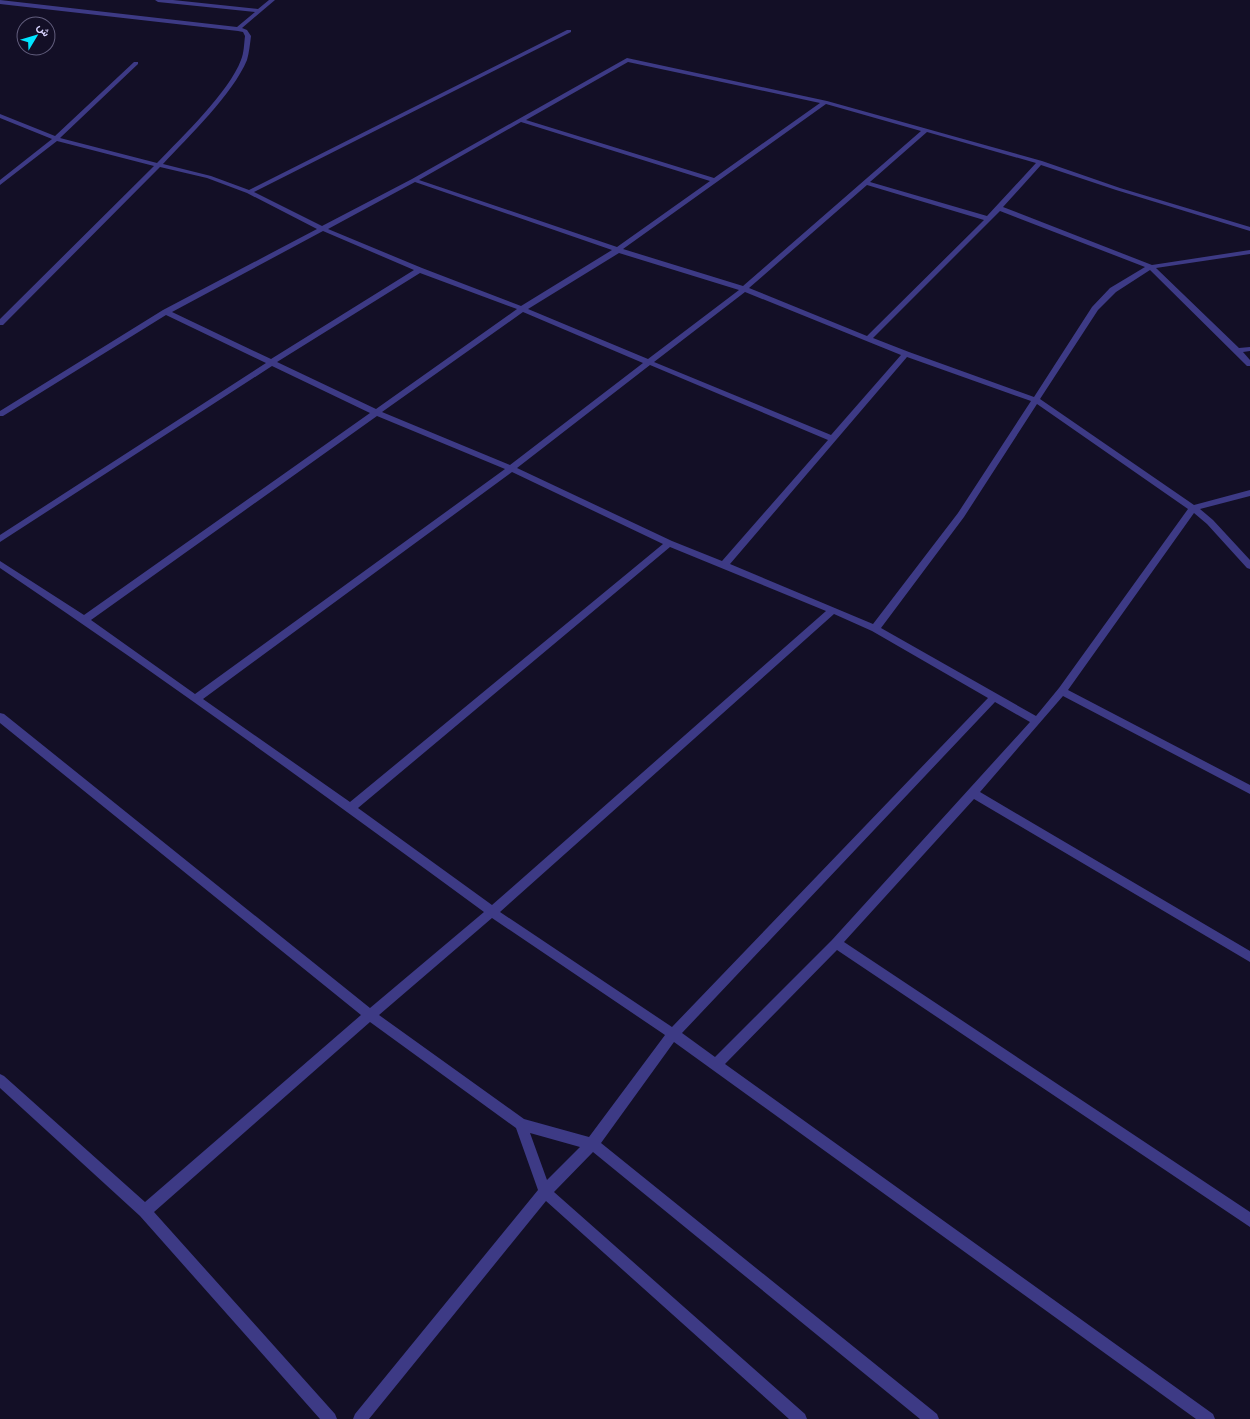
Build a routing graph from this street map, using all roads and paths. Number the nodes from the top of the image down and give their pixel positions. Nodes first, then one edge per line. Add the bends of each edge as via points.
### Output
1 (3, 0) edge
2 (158, 0) edge
3 (272, 0) edge
4 (0, 2) edge
5 (260, 11) junction
6 (238, 29) junction
7 (568, 31) dead end
8 (136, 63) dead end
9 (825, 102) junction
10 (0, 116) edge
11 (521, 120) junction
12 (926, 130) junction
13 (56, 139) junction
14 (1040, 162) junction
15 (160, 164) junction
16 (414, 180) junction
17 (715, 181) junction
18 (0, 183) edge
19 (866, 183) junction
20 (249, 192) junction
21 (999, 208) junction
22 (989, 219) junction
23 (322, 228) junction
24 (1250, 229) edge
25 (618, 250) junction
26 (1250, 252) edge
27 (1151, 267) junction
28 (419, 270) junction
29 (744, 290) junction
30 (522, 309) junction
31 (166, 312) junction
32 (0, 324) edge
33 (868, 339) junction
34 (1250, 349) edge
35 (1237, 351) junction
36 (906, 354) junction
37 (271, 363) junction
38 (648, 363) junction
39 (1250, 364) edge
40 (1036, 400) junction
41 (375, 412) junction
42 (0, 414) edge
43 (833, 439) junction
44 (511, 468) junction
45 (1250, 493) edge
46 (1193, 508) junction
47 (0, 539) edge
48 (669, 543) junction
49 (0, 564) edge
50 (724, 566) junction
51 (1250, 566) edge
52 (833, 610) junction
53 (84, 620) junction
54 (875, 629) junction
55 (1062, 691) junction
56 (996, 696) junction
57 (195, 700) junction
58 (0, 717) edge
59 (1037, 721) junction
60 (1250, 790) edge
61 (973, 794) junction
62 (350, 808) junction
63 (492, 912) junction
64 (836, 943) junction
65 (1250, 958) edge
66 (370, 1015) junction
67 (672, 1034) junction
68 (716, 1065) junction
69 (0, 1080) edge
70 (521, 1124) junction
71 (592, 1144) junction
72 (545, 1192) junction
73 (145, 1212) junction
74 (1250, 1220) edge
75 (330, 1419) edge
76 (360, 1419) edge
77 (800, 1419) edge
78 (932, 1419) edge
79 (1208, 1419) edge

1 - 4 street
2 - 5 street
3 - 5 street
4 - 6 street
5 - 6 street
6 - 15 street via 245,31 248,36 244,60 218,100
7 - 20 street
8 - 13 street
9 - 11 street via 627,60
9 - 12 street
9 - 17 street
10 - 13 street
11 - 16 street
11 - 17 street
12 - 14 street
12 - 19 street
13 - 15 street
13 - 18 street
14 - 21 street
14 - 24 street
15 - 20 street via 209,177
15 - 32 street
16 - 23 street
16 - 25 street
17 - 25 street
19 - 22 street
19 - 29 street
20 - 23 street
21 - 22 street
21 - 27 street
22 - 33 street
23 - 28 street
23 - 31 street
25 - 29 street
25 - 30 street
26 - 27 street
27 - 35 street
27 - 40 street via 1113,290 1095,309
28 - 30 street
28 - 37 street
29 - 33 street
29 - 38 street
30 - 38 street
30 - 41 street
31 - 37 street
31 - 42 street
33 - 36 street
34 - 35 street
35 - 39 street
36 - 40 street
36 - 43 street
37 - 41 street
37 - 47 street
38 - 43 street
38 - 44 street
40 - 46 street
40 - 54 street via 961,515
41 - 44 street
41 - 53 street
43 - 50 street
44 - 48 street
44 - 57 street
45 - 46 street
46 - 51 street via 1210,522
46 - 55 street
48 - 50 street
48 - 62 street
49 - 53 street
50 - 52 street
52 - 54 street
52 - 63 street
53 - 57 street
54 - 56 street
55 - 59 street
55 - 60 street
56 - 59 street
56 - 67 street
57 - 62 street
58 - 66 street
59 - 61 street
61 - 64 street
61 - 65 street
62 - 63 street
63 - 66 street
63 - 67 street
64 - 68 street
64 - 74 street
66 - 70 street
66 - 73 street
67 - 68 street
67 - 71 street
68 - 79 street
69 - 73 street
70 - 71 street
70 - 72 street
71 - 72 street
71 - 78 street
72 - 76 street
72 - 77 street
73 - 75 street

